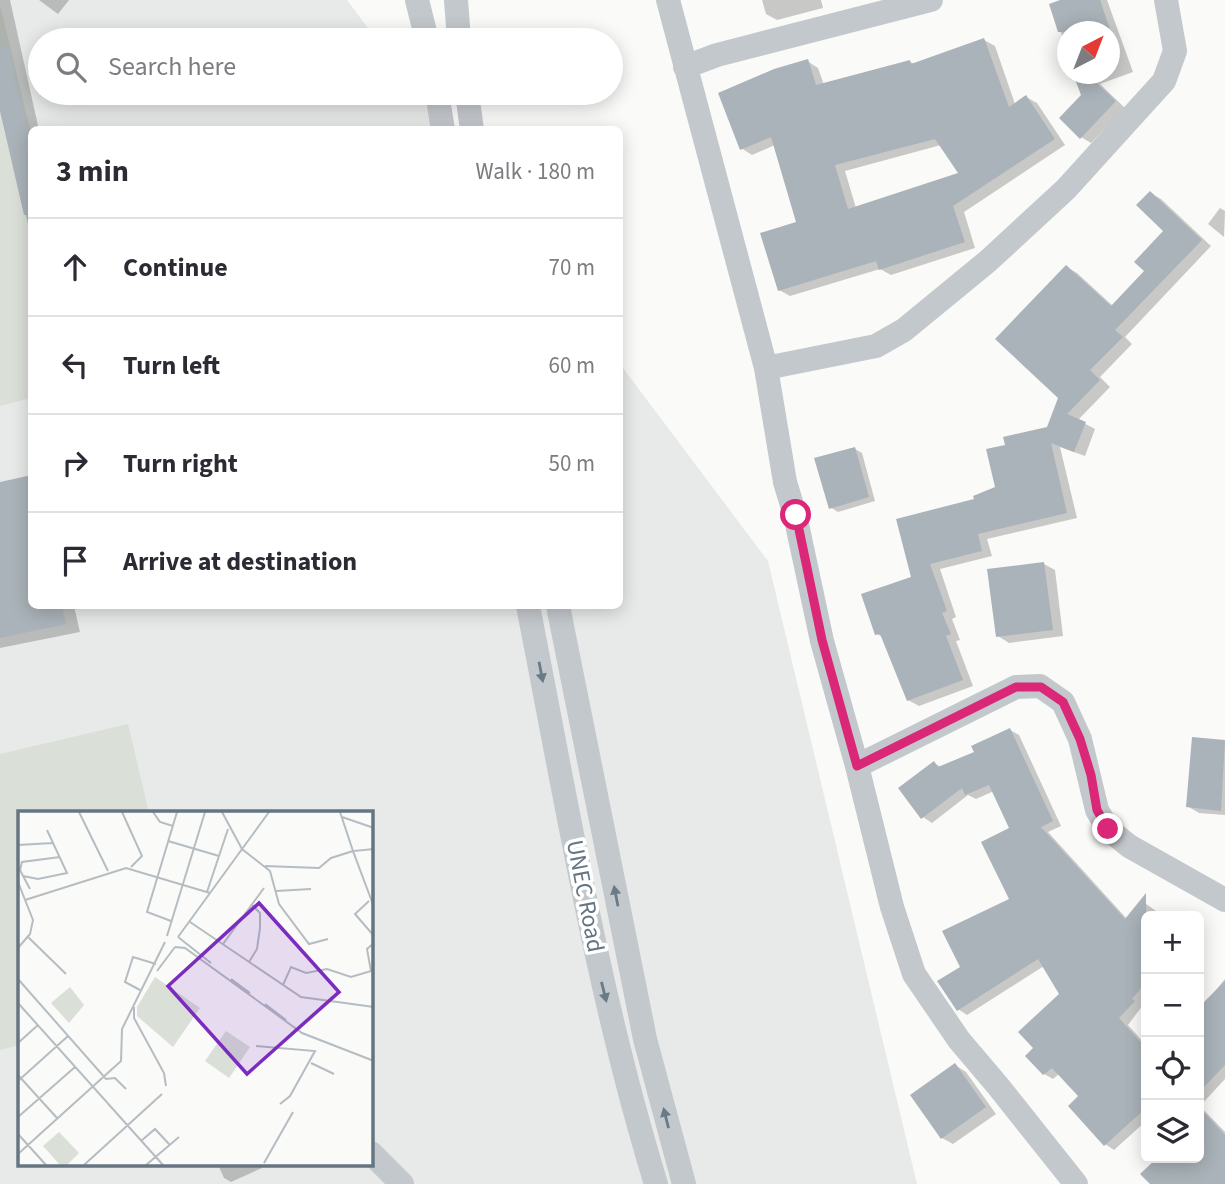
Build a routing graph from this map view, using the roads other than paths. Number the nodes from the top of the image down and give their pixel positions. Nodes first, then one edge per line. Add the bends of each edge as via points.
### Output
1 (417, 0) edge
2 (456, 0) edge
3 (668, 0) edge
4 (931, 0) edge
5 (1166, 0) edge
6 (423, 28) edge
7 (459, 28) edge
8 (685, 67) junction
9 (439, 105) edge
10 (469, 105) edge
11 (442, 126) edge
12 (471, 126) edge
13 (766, 368) junction
14 (529, 609) edge
15 (559, 609) edge
16 (857, 766) junction
17 (1225, 900) edge
18 (373, 1155) edge
19 (402, 1184) edge
20 (656, 1184) edge
21 (684, 1184) edge
22 (1076, 1184) edge

1 - 6 street
2 - 7 street
3 - 8 street
4 - 8 street
5 - 13 street via 1175,51 1164,81 1066,189 1008,243 944,299 876,346
8 - 13 street
9 - 11 street
10 - 12 street
13 - 16 street via 785,482
14 -> 20 street, UNEC Road via 602,981
21 -> 15 street, UNEC Road via 645,1039
16 - 17 street via 1016,687 1041,687 1063,702 1080,739 1097,810 1108,829 1129,846
16 - 22 street via 892,908 914,974 958,1040
18 - 19 street

